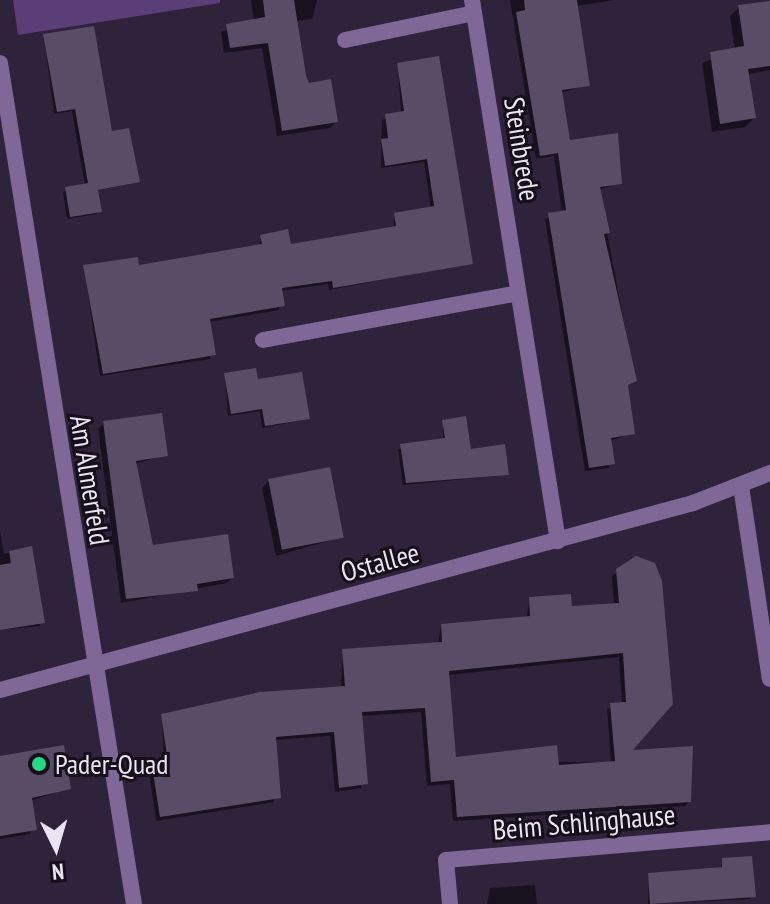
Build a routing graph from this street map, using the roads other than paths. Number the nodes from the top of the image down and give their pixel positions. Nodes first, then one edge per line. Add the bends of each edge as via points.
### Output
1 (473, 7) edge
2 (345, 40) dead end
3 (0, 63) edge
4 (518, 293) junction
5 (263, 340) dead end
6 (770, 473) edge
7 (741, 486) junction
8 (558, 541) junction
9 (92, 665) junction
10 (770, 679) edge
11 (0, 690) edge
12 (770, 832) edge
13 (134, 904) edge
14 (450, 904) edge

1 - 2 street, Steinbrede
1 - 4 street, Steinbrede
3 - 9 street, Am Almerfeld
4 - 5 street
4 - 8 street, Steinbrede
6 - 7 street, Ostallee
7 - 8 street, Ostallee
7 - 10 street
8 - 9 street, Ostallee
9 - 11 street, Ostallee
9 - 13 street, Am Almerfeld
12 - 14 street, Beim Schlinghause via 446,860

